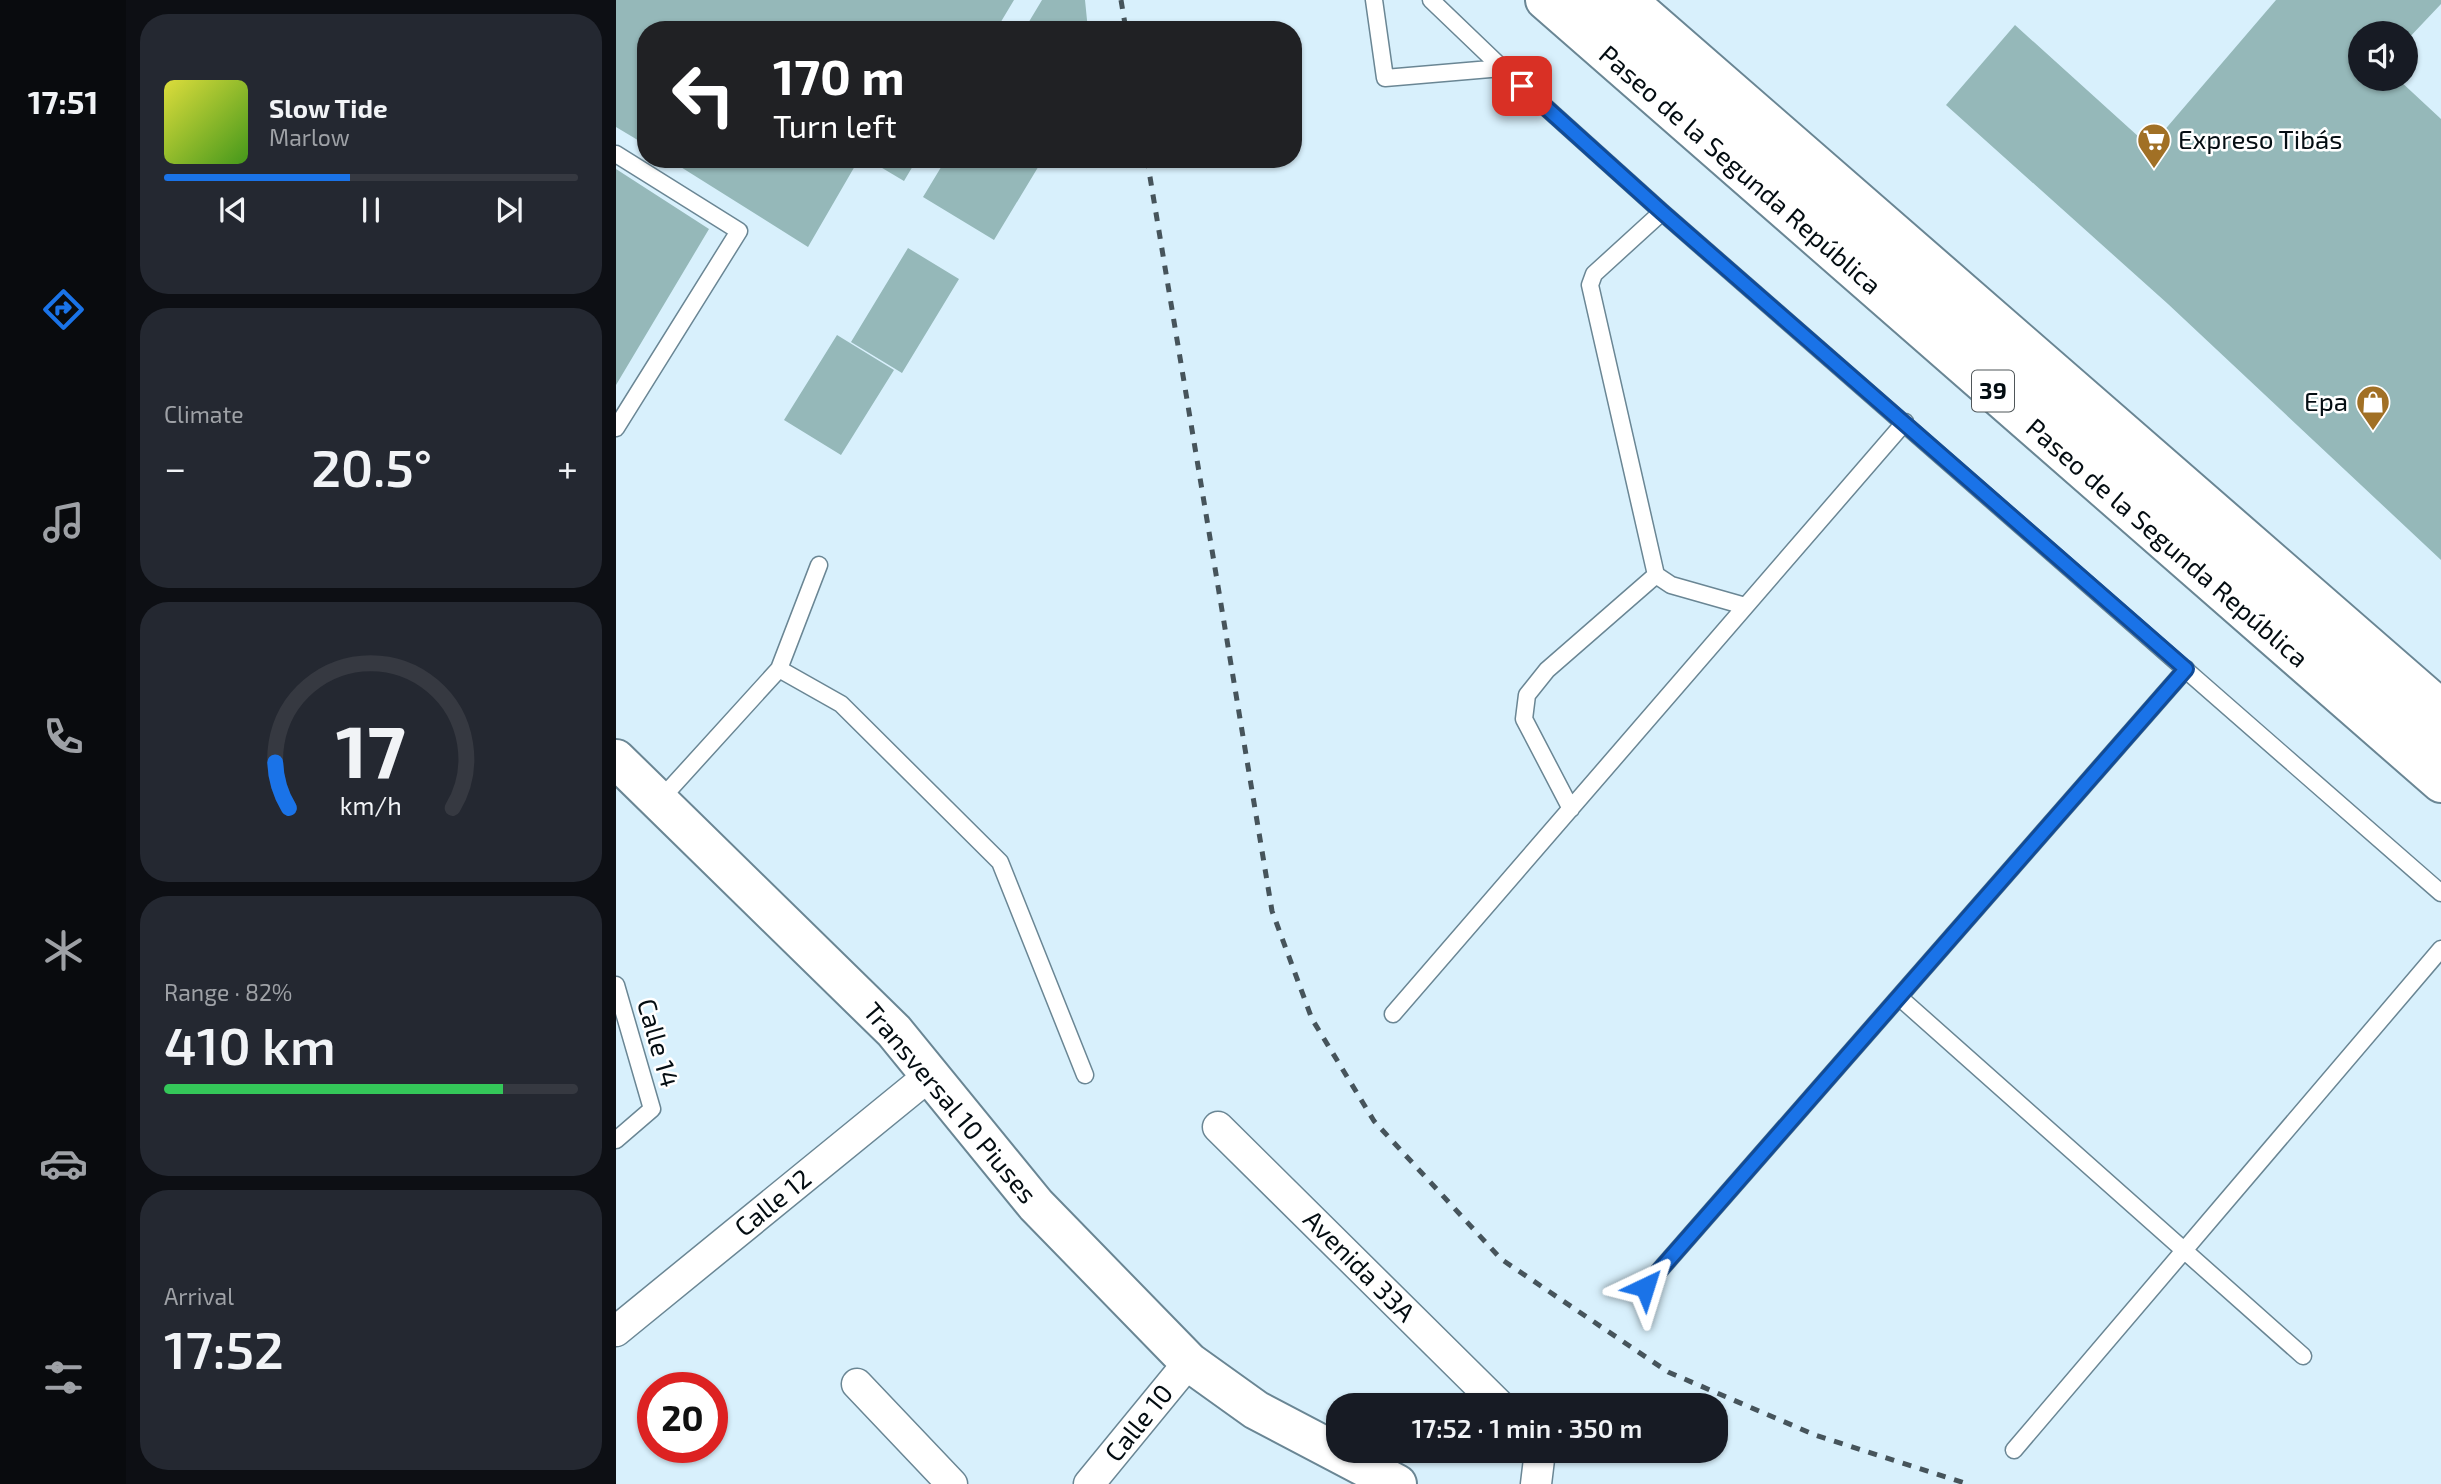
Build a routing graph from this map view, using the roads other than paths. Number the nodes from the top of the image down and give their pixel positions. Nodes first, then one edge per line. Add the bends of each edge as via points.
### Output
1 (1374, 0) edge
2 (1431, 0) edge
3 (1545, 0) edge
4 (1588, 0) edge
5 (1628, 0) edge
6 (1502, 68) junction
7 (616, 154) edge
8 (637, 167) edge
9 (638, 168) edge
10 (1662, 212) junction
11 (1905, 422) junction
12 (616, 428) edge
13 (819, 565) dead end
14 (1656, 575) junction
15 (1745, 606) junction
16 (779, 669) junction
17 (2186, 669) junction
18 (2441, 709) edge
19 (2441, 747) edge
20 (620, 772) edge
21 (2441, 783) edge
22 (659, 801) junction
23 (1571, 808) junction
24 (2441, 893) edge
25 (2441, 949) edge
26 (616, 985) edge
27 (1899, 998) junction
28 (1393, 1014) dead end
29 (1085, 1074) dead end
30 (930, 1075) junction
31 (1218, 1127) dead end
32 (616, 1140) edge
33 (2184, 1251) junction
34 (1645, 1287) dead end
35 (616, 1331) edge
36 (2303, 1356) dead end
37 (1189, 1362) junction
38 (858, 1384) dead end
39 (1487, 1393) edge
40 (2014, 1450) dead end
41 (1539, 1463) edge
42 (952, 1484) edge
43 (1089, 1484) edge
44 (1397, 1484) edge
45 (1536, 1484) edge

1 - 6 lane via 1385,78
2 - 6 lane
3 - 21 main road, Paseo de la Segunda República / 39
4 - 19 street
5 - 18 main road, Paseo de la Segunda República / 39
6 - 10 lane
7 - 8 lane
9 - 12 lane via 739,231
10 - 11 lane
10 - 14 lane via 1594,274 1590,285
11 - 15 lane
11 - 17 lane
13 - 16 lane
14 - 15 lane via 1671,585
14 - 23 lane via 1547,670 1527,695 1524,719
15 - 23 lane
16 - 22 lane
16 - 29 lane via 841,704 1000,862
17 - 24 lane
17 - 27 lane
20 - 22 main road, Transversal 10 Piuses
22 - 30 main road, Transversal 10 Piuses via 894,1031
23 - 28 lane
25 - 33 lane
26 - 32 lane, Calle 14 via 652,1109
27 - 33 lane
27 - 34 lane
30 - 35 street, Calle 12
30 - 37 main road, Transversal 10 Piuses via 1036,1205
31 - 39 street, Avenida 33A
33 - 36 lane
33 - 40 lane
37 - 43 street, Calle 10
37 - 44 main road, Transversal 10 Piuses via 1256,1410
38 - 42 street
41 - 45 street

